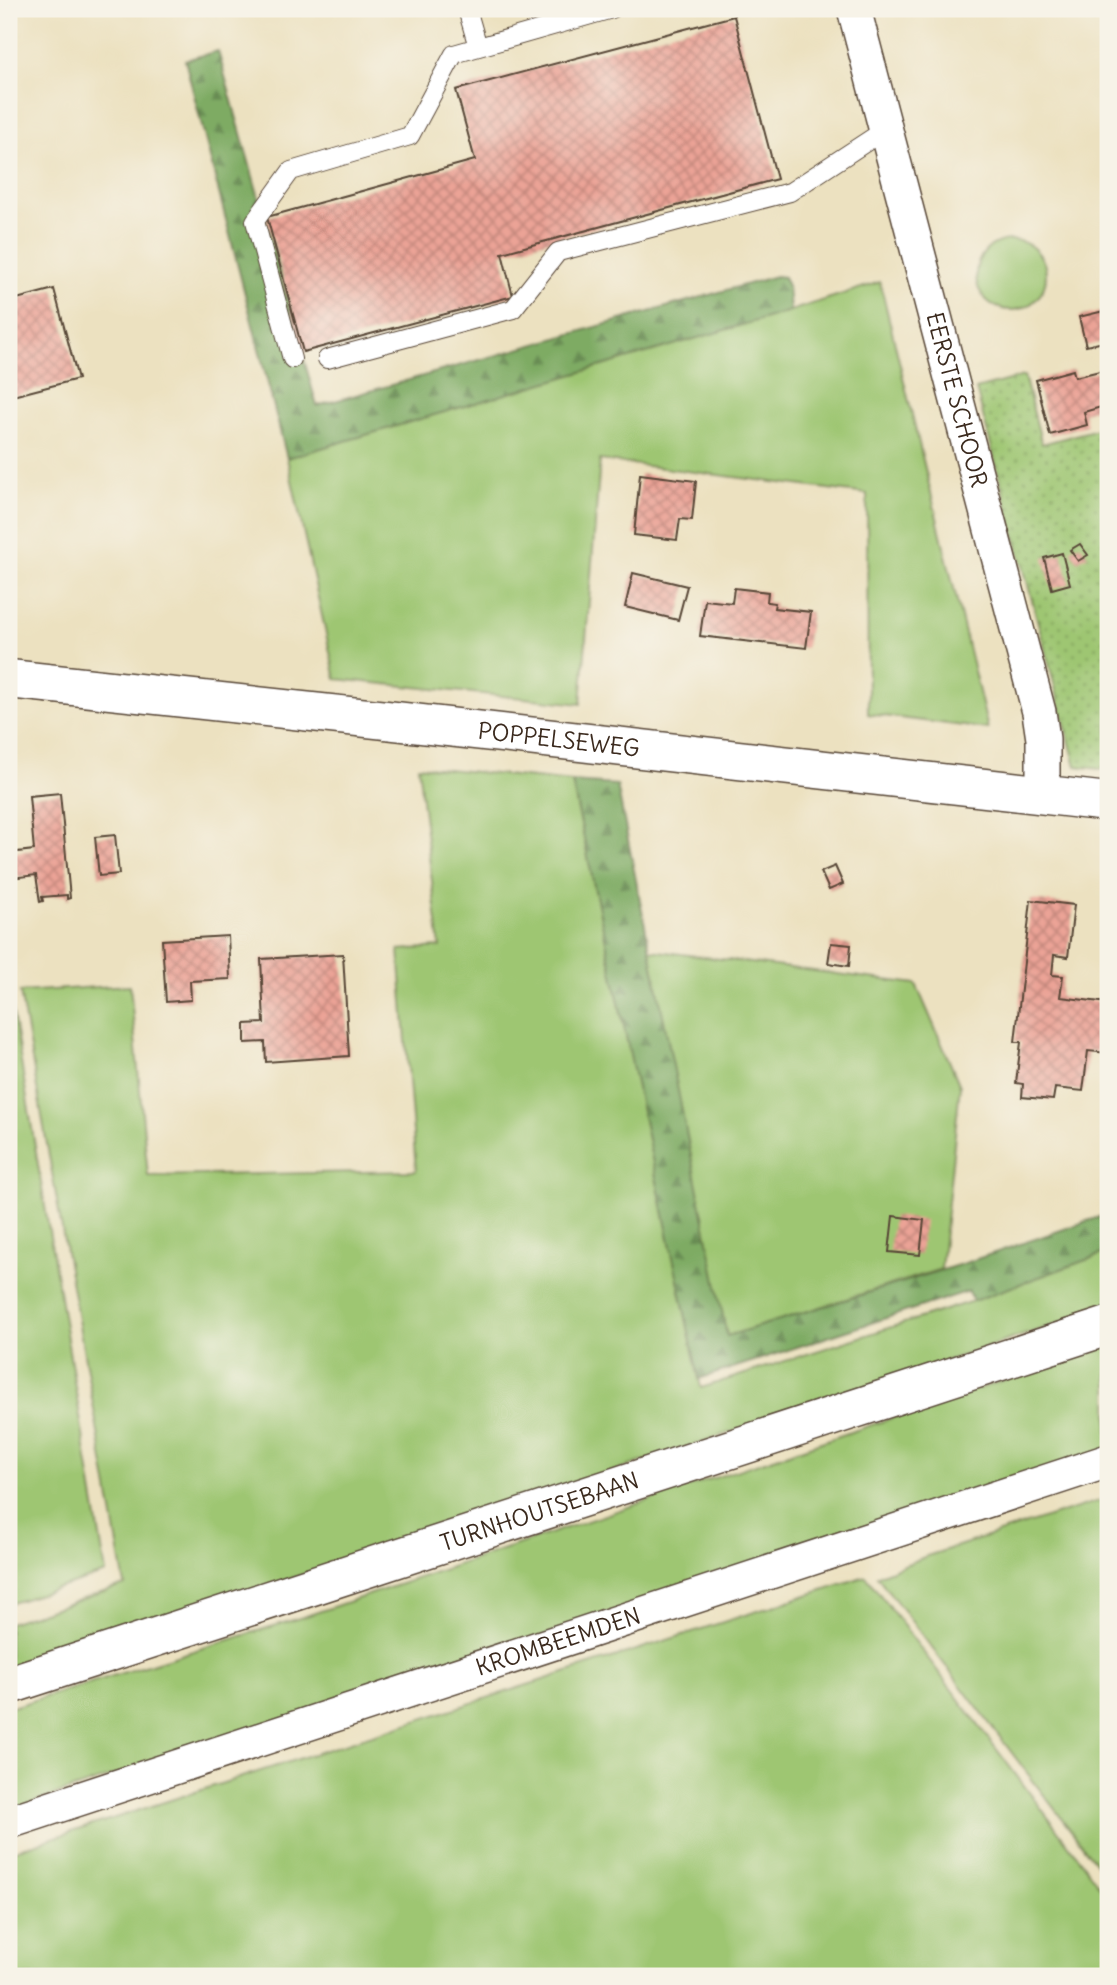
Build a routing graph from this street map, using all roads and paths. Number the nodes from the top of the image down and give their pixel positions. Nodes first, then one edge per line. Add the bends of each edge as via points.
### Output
1 (467, 9) edge
2 (612, 9) edge
3 (854, 9) edge
4 (478, 47) junction
5 (887, 129) junction
6 (292, 359) dead end
7 (327, 359) dead end
8 (9, 680) edge
9 (1043, 793) junction
10 (1108, 802) edge
11 (1108, 1319) edge
12 (1108, 1326) edge
13 (1071, 1337) junction
14 (1108, 1461) edge
15 (9, 1685) edge
16 (9, 1822) edge

1 - 4 lane
2 - 4 lane
3 - 5 street, EERSTE SCHOOR
4 - 6 lane via 454,54 410,136 291,171 255,221
5 - 7 lane via 790,192 558,252 513,309
5 - 9 street, EERSTE SCHOOR via 1039,712
8 - 9 main road, POPPELSEWEG
9 - 10 main road, POPPELSEWEG
11 - 13 main road, TURNHOUTSEBAAN
12 - 13 main road, TURNHOUTSEBAAN
13 - 15 main road, TURNHOUTSEBAAN
14 - 16 street, KROMBEEMDEN

